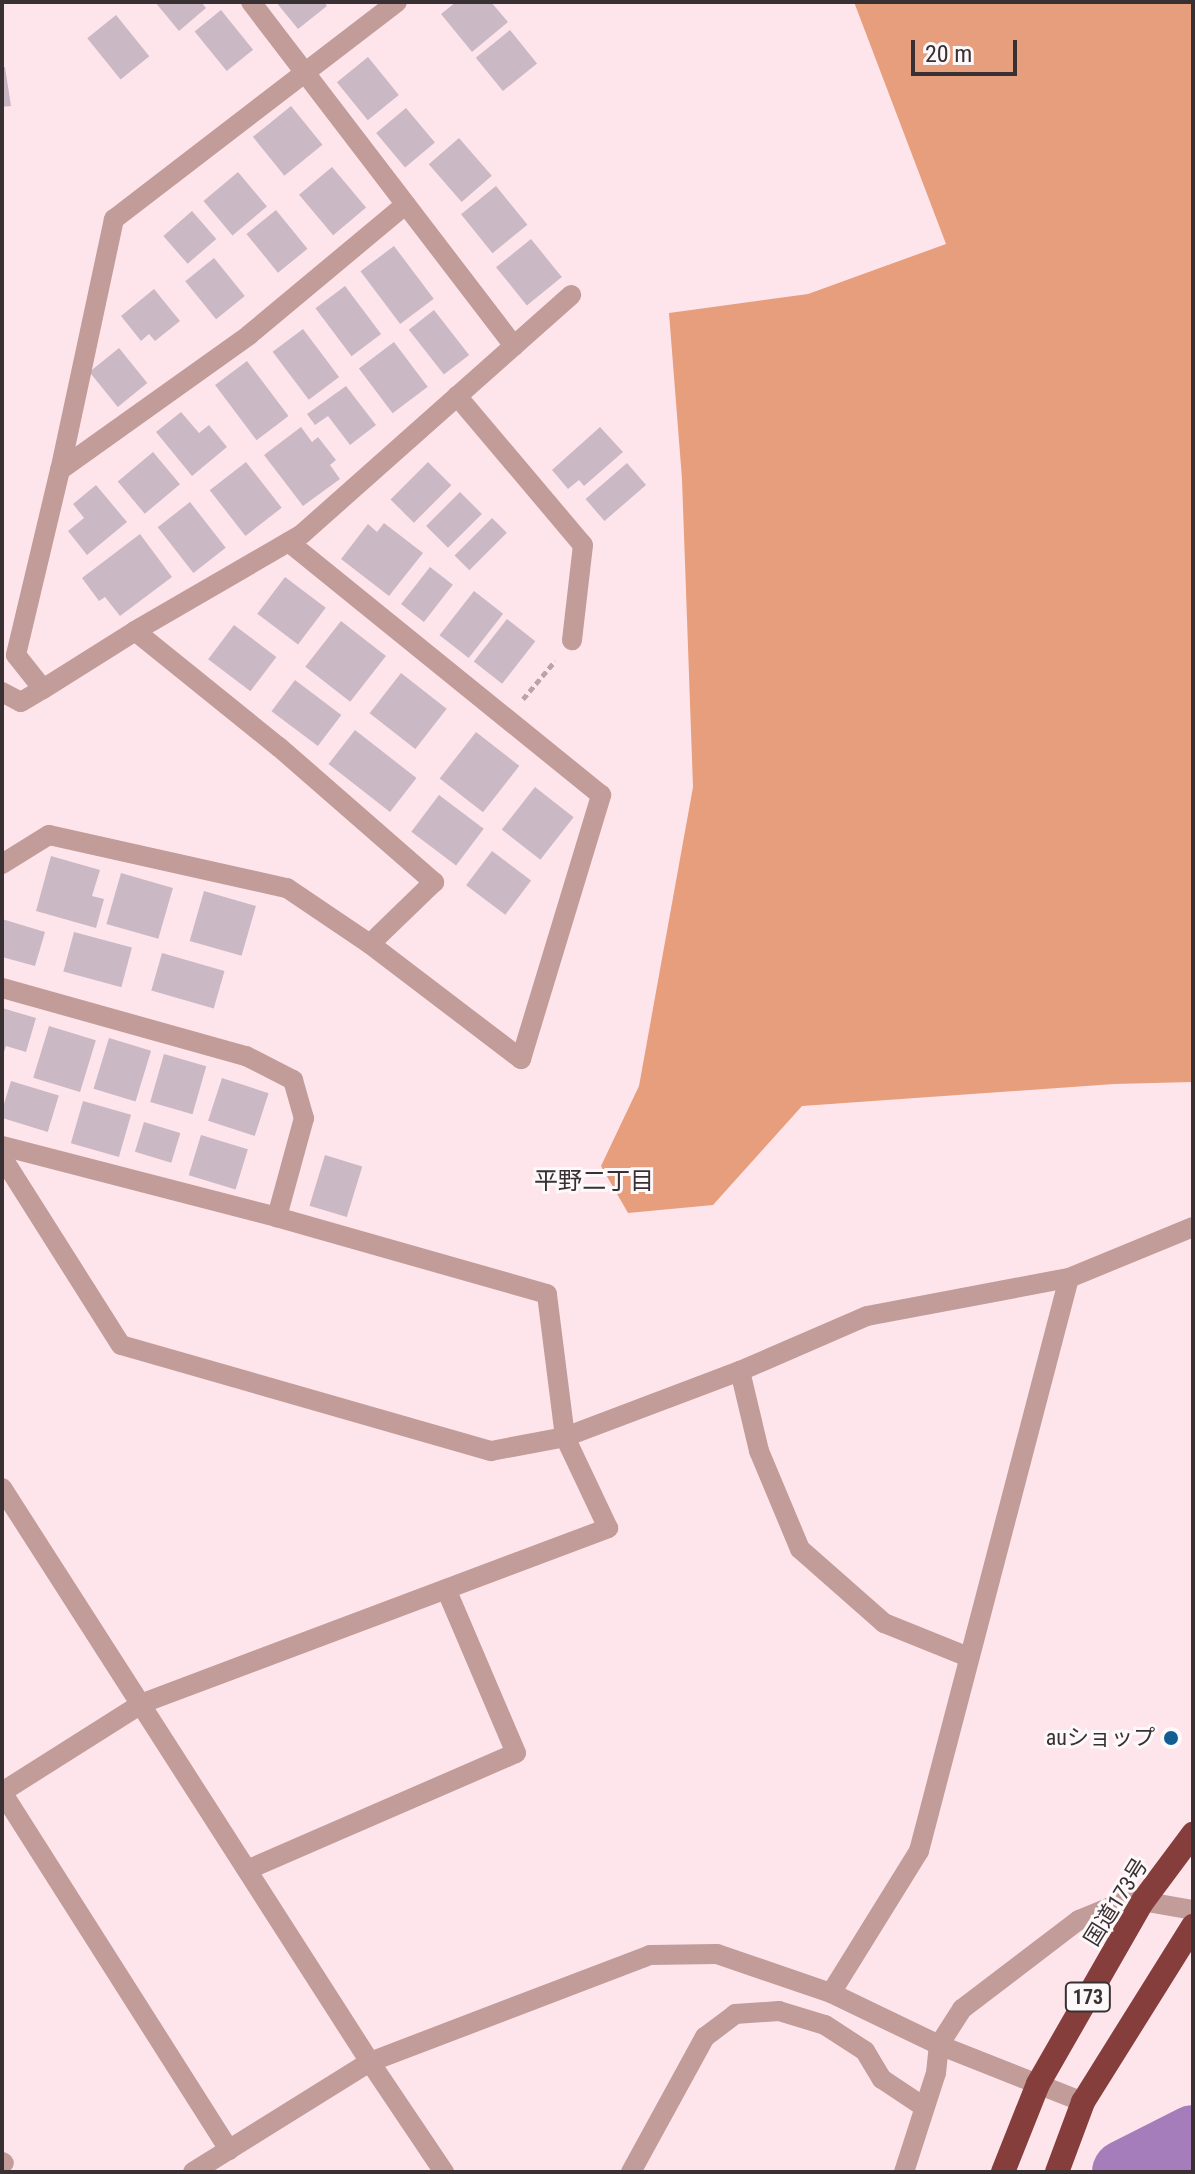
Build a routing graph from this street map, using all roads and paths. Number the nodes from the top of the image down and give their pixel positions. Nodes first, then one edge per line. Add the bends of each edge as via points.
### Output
1 (251, 2) edge
2 (397, 2) edge
3 (305, 72) junction
4 (406, 204) junction
5 (571, 295) dead end
6 (514, 346) junction
7 (457, 396) junction
8 (60, 470) junction
9 (289, 542) junction
10 (135, 631) junction
11 (572, 640) joint
12 (43, 689) junction
13 (2, 692) edge
14 (507, 719) junction
15 (2, 864) edge
16 (370, 944) junction
17 (2, 988) edge
18 (2, 1146) edge
19 (2, 1157) edge
20 (277, 1217) junction
21 (1193, 1227) edge
22 (1069, 1278) junction
23 (740, 1371) junction
24 (565, 1437) junction
25 (2, 1488) edge
26 (446, 1589) junction
27 (968, 1657) junction
28 (141, 1705) junction
29 (2, 1792) edge
30 (1193, 1834) edge
31 (247, 1870) junction
32 (1143, 1901) junction
33 (1193, 1910) edge
34 (1193, 1926) edge
35 (831, 1993) junction
36 (939, 2045) junction
37 (370, 2062) junction
38 (1038, 2084) junction
39 (1083, 2102) junction
40 (924, 2107) junction
41 (229, 2150) junction
42 (193, 2172) edge
43 (444, 2172) edge
44 (631, 2172) edge
45 (904, 2172) edge
46 (1003, 2172) edge
47 (1057, 2172) edge

1 - 3 street
2 - 3 street
3 - 4 street
3 - 8 street via 114,219
4 - 6 street
4 - 8 street via 249,335
5 - 6 street
6 - 7 street
7 - 9 street
7 - 11 street via 583,545
8 - 12 street via 16,655
9 - 10 street
9 - 14 street
10 - 12 street
10 - 16 street via 434,882
11 - 14 path
12 - 13 street via 21,702
14 - 16 street via 601,795 521,1059
15 - 16 street via 49,835 287,888
17 - 20 street via 246,1056 293,1080 304,1118
18 - 20 street
19 - 24 street via 121,1345 491,1451
20 - 24 street via 547,1294
21 - 22 street
22 - 23 street via 867,1316
22 - 27 street
23 - 24 street
23 - 27 street via 759,1451 800,1549 884,1623
24 - 26 street via 608,1528
25 - 28 street
26 - 28 street
26 - 31 street via 516,1753
27 - 35 street via 919,1851
28 - 29 street
28 - 31 street
29 - 41 street
30 - 32 highway, 国道173号 / 173
31 - 37 street
32 - 33 street
32 - 36 street via 1130,1899 1079,1920 962,2009
32 - 38 highway, 国道173号 / 173
34 - 39 highway, 173
35 - 36 street
35 - 37 street via 717,1954 650,1955
36 - 38 street
36 - 40 street
37 - 41 street
37 - 43 street
38 - 39 street
38 - 46 highway, 国道173号 / 173
39 - 47 highway, 173
40 - 44 street via 882,2079 865,2051 825,2025 779,2011 735,2014 705,2037
40 - 45 street
41 - 42 street

